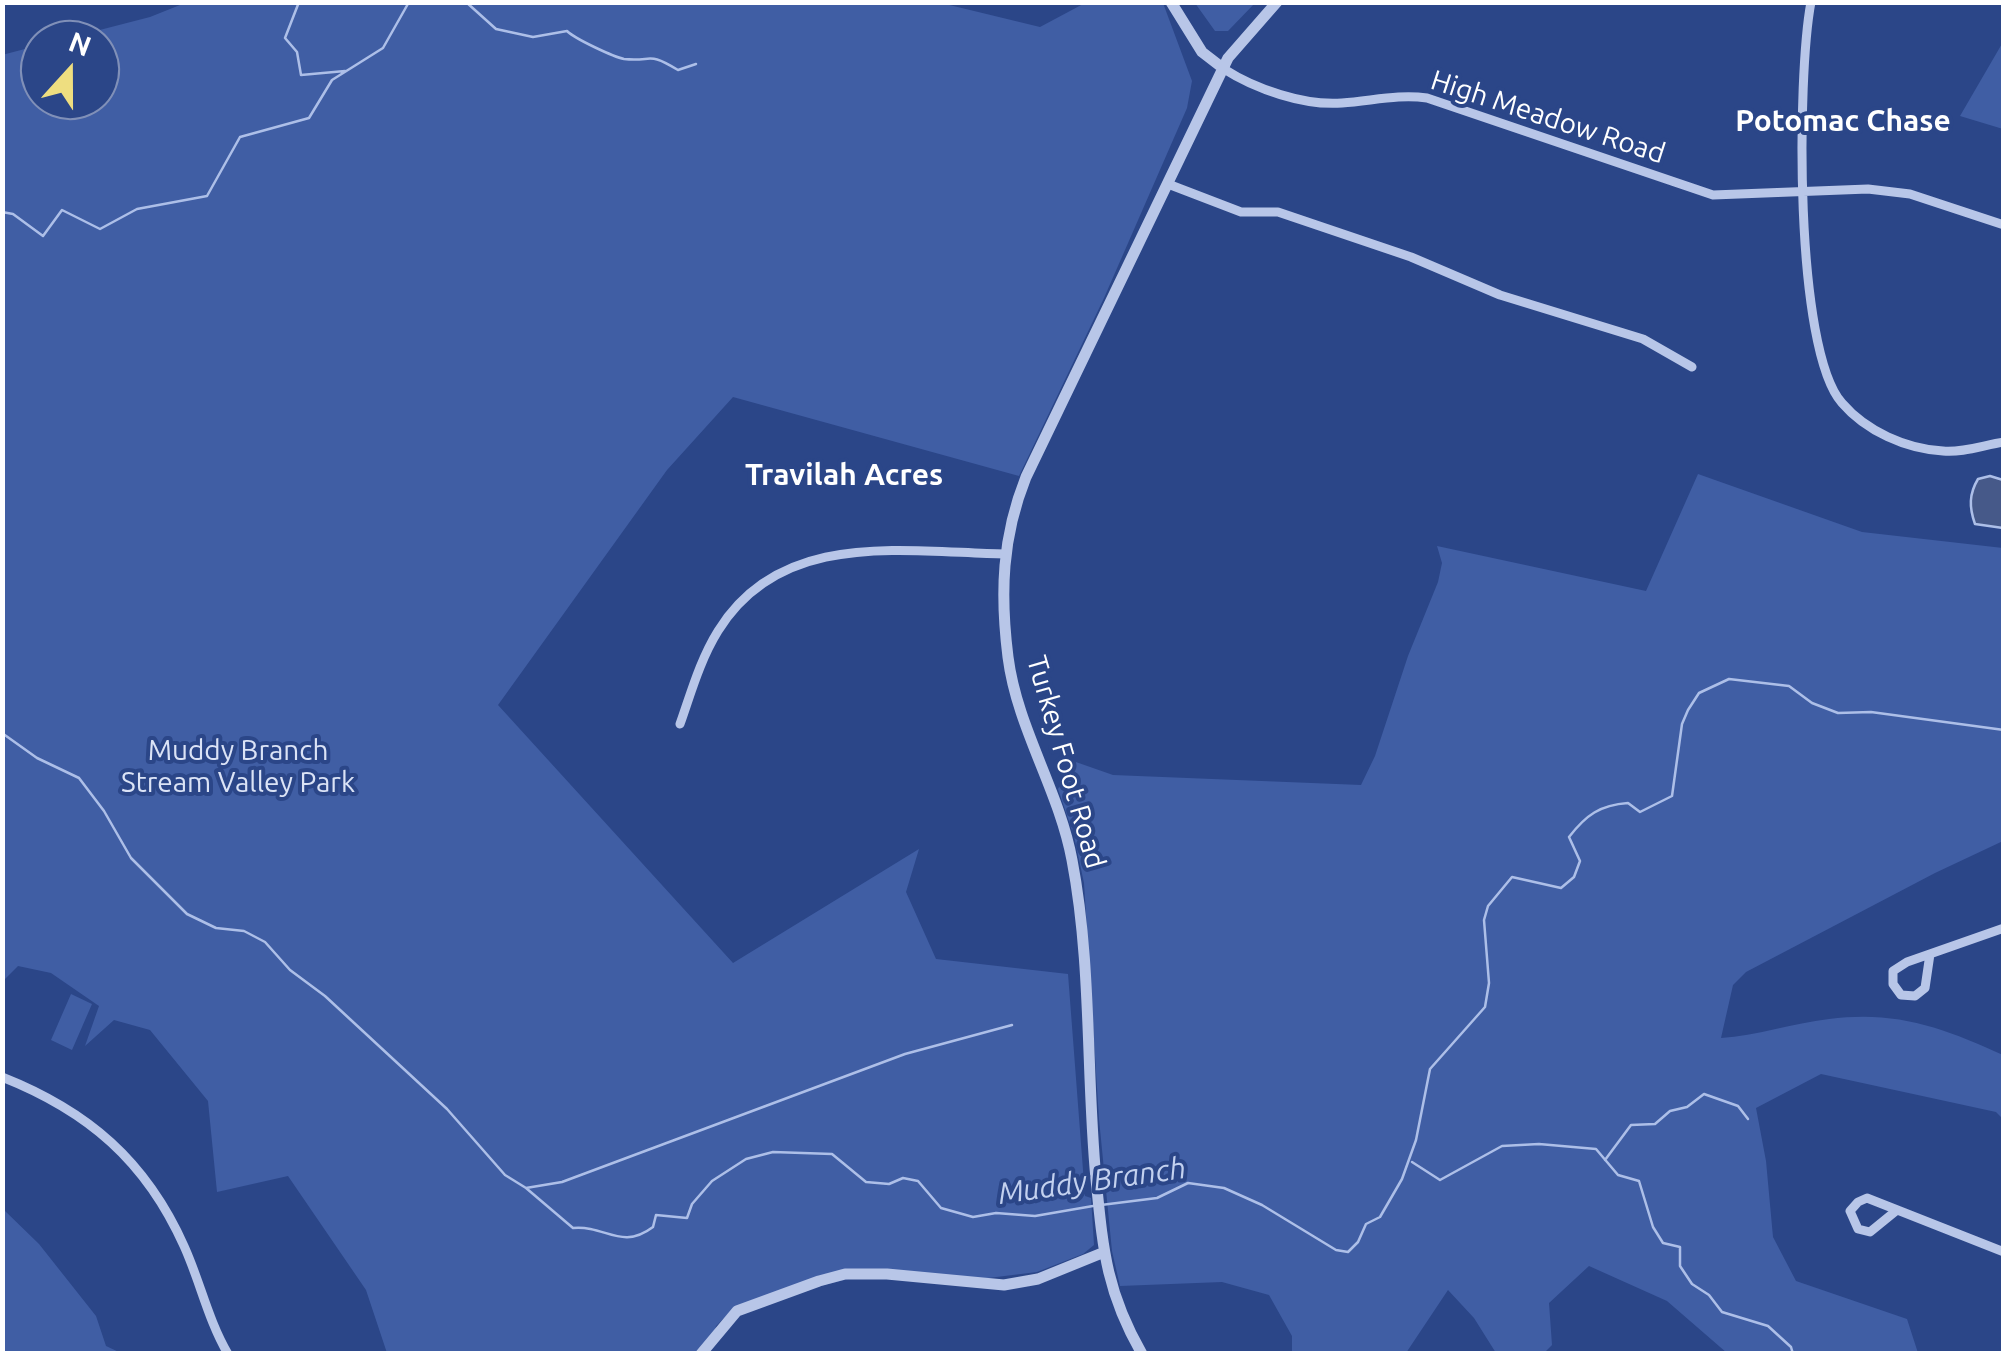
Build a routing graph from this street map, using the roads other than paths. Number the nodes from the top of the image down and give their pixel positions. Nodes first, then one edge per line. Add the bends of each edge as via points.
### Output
1 (1171, 2) edge
2 (1277, 2) edge
3 (1810, 2) edge
4 (1224, 69) junction
5 (1168, 184) junction
6 (1804, 193) junction
7 (2004, 225) edge
8 (1692, 368) dead end
9 (2004, 442) edge
10 (1005, 554) junction
11 (680, 724) dead end
12 (2004, 928) edge
13 (1930, 954) junction
14 (2, 1077) edge
15 (1897, 1210) junction
16 (2004, 1252) edge
17 (1102, 1253) junction
18 (228, 1354) edge
19 (701, 1354) edge
20 (1142, 1354) edge

1 - 4 street via 1202,52
2 - 4 street, Turkey Foot Road via 1231,52
3 - 6 street
4 - 5 street, Turkey Foot Road
4 - 6 street, High Meadow Road via 1312,102 1428,98 1713,194
5 - 8 street via 1242,212 1278,212 1394,251 1500,295 1643,340
5 - 10 street, Turkey Foot Road via 1026,478
6 - 7 street, High Meadow Road via 1910,194
6 - 9 street via 1817,342 1838,400 1857,419 1918,448 1946,452
10 - 11 street via 865,552 788,568 747,595 718,630
10 - 17 street, Turkey Foot Road via 1012,678 1072,856 1078,893
12 - 13 street
13 - 13 street via 1894,971 1901,995 1925,988
14 - 18 street via 71,1110 133,1162 185,1248
15 - 15 street via 1866,1198 1850,1212 1858,1228 1870,1232
15 - 16 street
17 - 19 street via 1038,1279 1004,1284 887,1274 832,1278 737,1311
17 - 20 street, Turkey Foot Road

